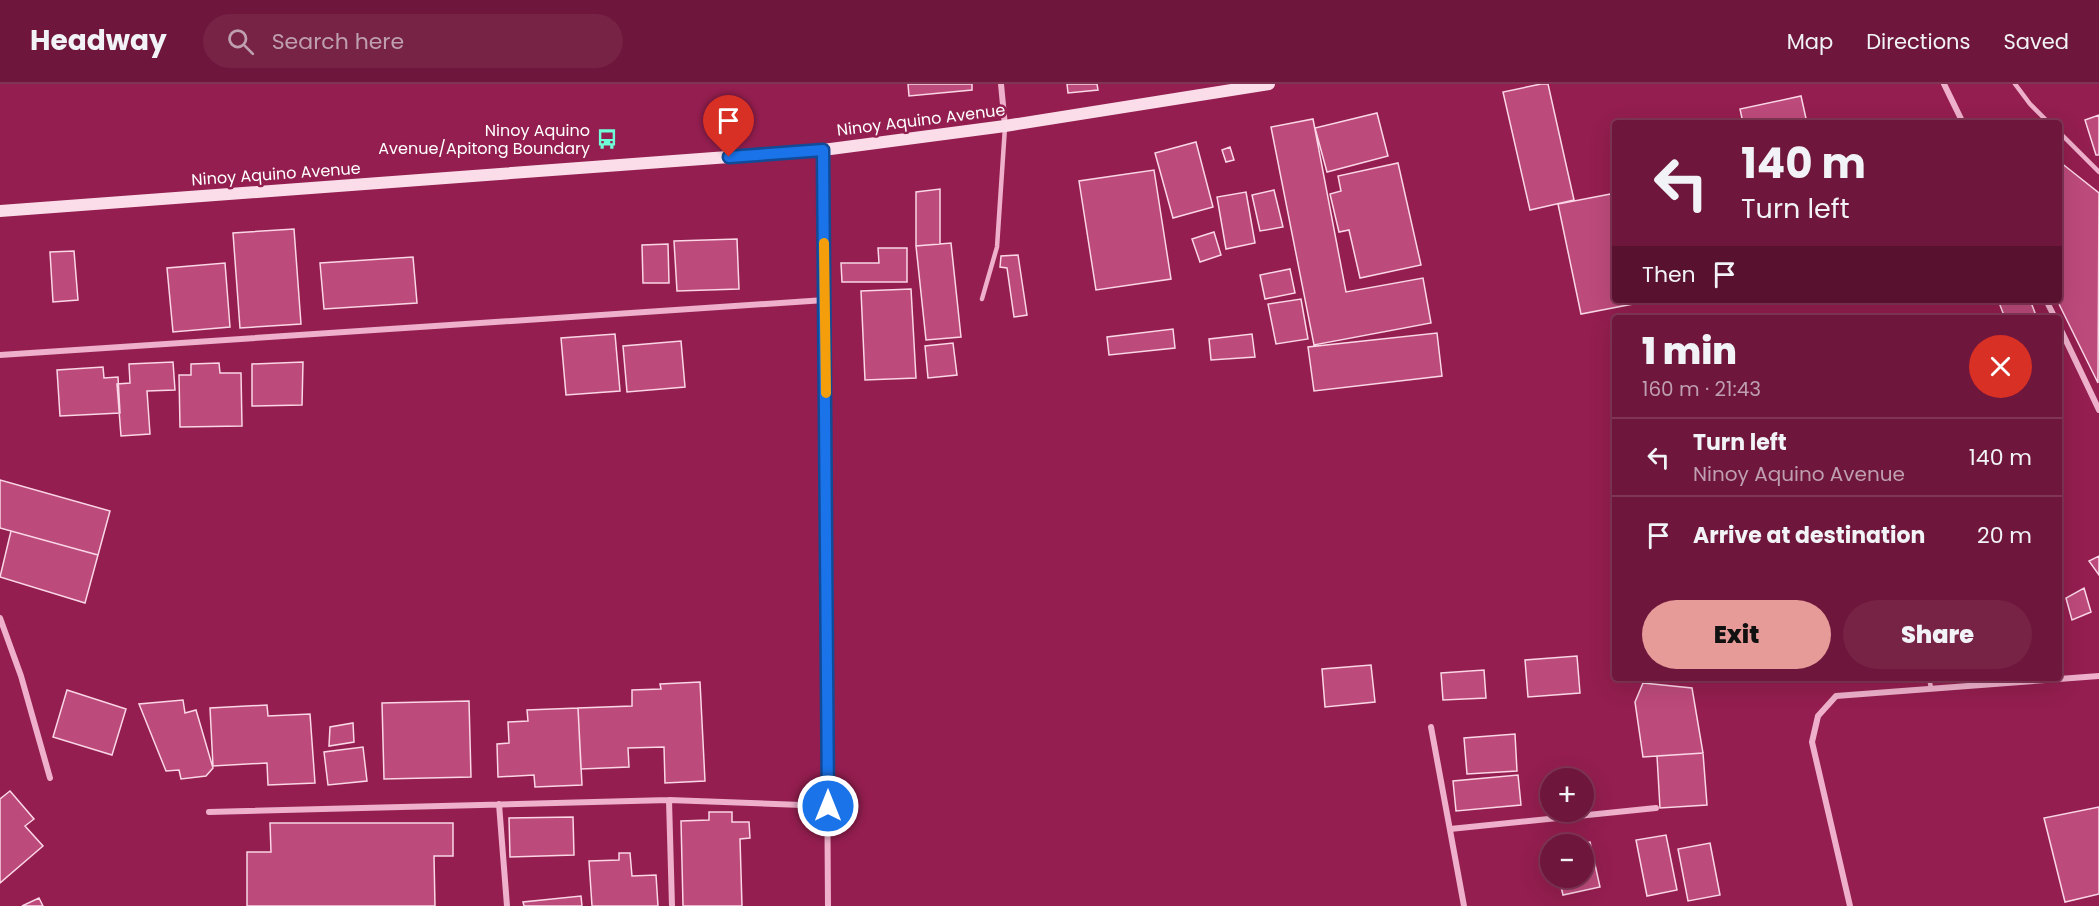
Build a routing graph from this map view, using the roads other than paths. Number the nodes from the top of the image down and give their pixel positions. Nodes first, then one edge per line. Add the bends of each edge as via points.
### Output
1 (1001, 84) edge
2 (1269, 84) edge
3 (1944, 84) edge
4 (2015, 84) edge
5 (1962, 120) edge
6 (2046, 120) edge
7 (1005, 126) junction
8 (2062, 135) edge
9 (823, 150) junction
10 (2099, 172) edge
11 (0, 211) edge
12 (982, 299) dead end
13 (825, 300) junction
14 (2062, 332) edge
15 (0, 355) edge
16 (2099, 410) edge
17 (0, 618) edge
18 (2099, 676) edge
19 (2062, 679) edge
20 (1930, 681) edge
21 (2029, 681) edge
22 (1931, 688) junction
23 (1431, 727) dead end
24 (50, 778) dead end
25 (669, 800) junction
26 (499, 804) junction
27 (828, 806) junction
28 (1656, 808) dead end
29 (209, 812) dead end
30 (1450, 829) junction
31 (507, 906) edge
32 (672, 906) edge
33 (828, 906) edge
34 (1464, 906) edge
35 (1850, 906) edge

1 - 7 street
2 - 7 main road, Ninoy Aquino Avenue
3 - 5 street
4 - 6 lane
7 - 9 main road, Ninoy Aquino Avenue
7 - 12 lane via 997,247
8 - 10 lane
9 - 11 main road, Ninoy Aquino Avenue
9 - 13 street
13 - 15 street
13 - 27 street
14 - 16 street
17 - 24 street
18 - 19 street
20 - 22 lane
21 - 22 street
22 - 35 street via 1836,696 1818,716 1812,742
23 - 30 street
25 - 26 street
25 - 27 street
25 - 32 street
26 - 29 street
26 - 31 street
27 - 33 street
28 - 30 street
30 - 34 street

